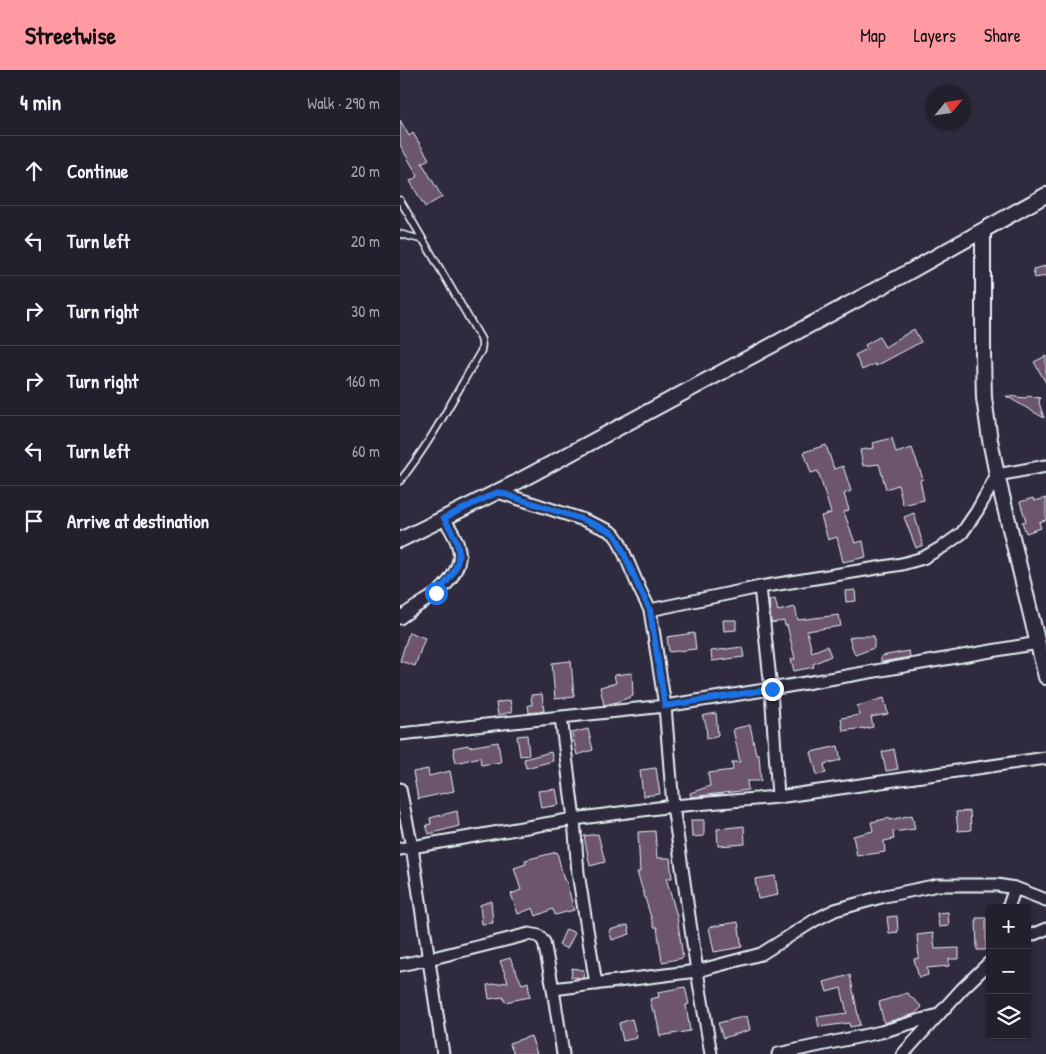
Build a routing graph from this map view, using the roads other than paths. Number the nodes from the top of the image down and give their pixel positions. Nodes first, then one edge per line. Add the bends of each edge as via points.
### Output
1 (1046, 195) edge
2 (400, 200) edge
3 (983, 231) junction
4 (400, 234) edge
5 (423, 240) junction
6 (1046, 466) edge
7 (997, 475) junction
8 (400, 481) edge
9 (498, 492) junction
10 (444, 518) junction
11 (400, 540) edge
12 (760, 587) junction
13 (650, 610) junction
14 (400, 618) edge
15 (1038, 643) junction
16 (1046, 677) edge
17 (772, 689) junction
18 (665, 706) junction
19 (561, 717) junction
20 (400, 734) edge
21 (1046, 758) edge
22 (400, 789) edge
23 (778, 797) junction
24 (673, 806) junction
25 (574, 819) junction
26 (406, 848) edge
27 (1015, 888) junction
28 (1046, 900) edge
29 (1009, 904) edge
30 (1046, 929) edge
31 (1031, 935) edge
32 (429, 959) junction
33 (400, 965) edge
34 (986, 965) edge
35 (697, 972) junction
36 (596, 984) junction
37 (553, 989) junction
38 (938, 1015) junction
39 (443, 1054) edge
40 (563, 1054) edge
41 (711, 1054) edge
42 (778, 1054) edge
43 (903, 1054) edge

1 - 3 street
2 - 5 lane
3 - 7 street via 984,398
3 - 9 street
4 - 5 lane
5 - 8 lane via 482,344 433,435
6 - 7 street
7 - 12 street via 962,533 923,558
7 - 15 street
9 - 10 street
9 - 13 street via 584,520 614,534
10 - 11 street
10 - 14 street via 455,537 459,561 446,584
12 - 13 street
12 - 17 street
13 - 18 street
15 - 16 street
15 - 17 street
17 - 18 street
17 - 23 street
18 - 19 street
18 - 24 street
19 - 20 street
19 - 25 street
21 - 23 street
22 - 26 street
23 - 24 street
24 - 25 street
24 - 35 street
25 - 26 street
25 - 36 street via 578,873
26 - 32 street
27 - 28 street
27 - 29 street
27 - 35 street via 938,885 884,896 835,910 761,954
30 - 31 street
32 - 33 street
32 - 37 street via 529,934 539,936 544,942
32 - 39 street
34 - 38 street
35 - 36 street
35 - 41 street
36 - 37 street
37 - 40 street
38 - 42 street via 881,1032
38 - 43 street

